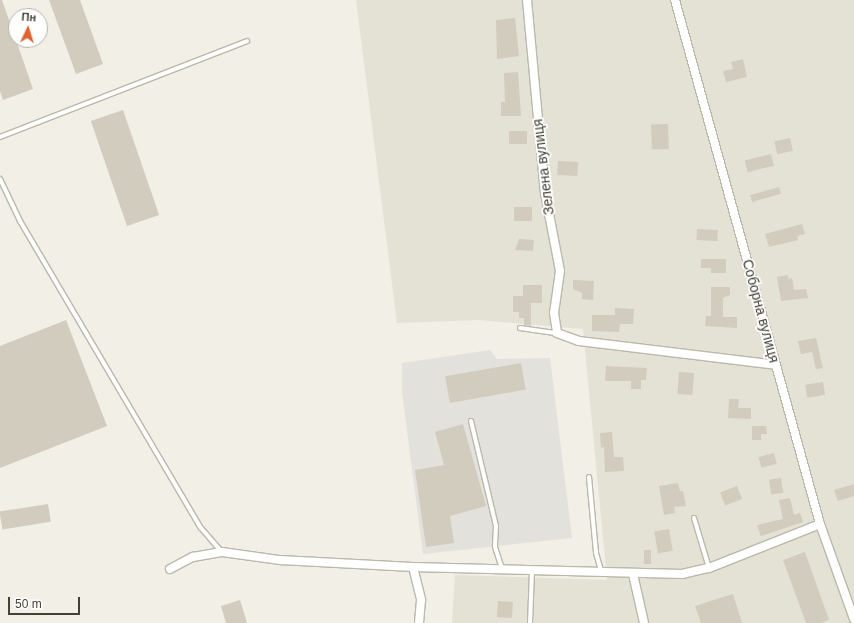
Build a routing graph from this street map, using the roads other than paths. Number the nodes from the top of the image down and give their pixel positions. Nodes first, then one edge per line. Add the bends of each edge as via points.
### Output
1 (527, 0) edge
2 (675, 0) edge
3 (247, 41) dead end
4 (0, 137) edge
5 (0, 179) edge
6 (520, 328) dead end
7 (557, 333) junction
8 (776, 365) junction
9 (471, 421) dead end
10 (589, 477) dead end
11 (694, 518) dead end
12 (820, 524) junction
13 (222, 552) junction
14 (413, 567) junction
15 (709, 568) junction
16 (170, 569) dead end
17 (502, 569) junction
18 (532, 570) junction
19 (601, 573) junction
20 (633, 574) junction
21 (854, 619) edge
22 (420, 623) edge
23 (530, 623) edge
24 (644, 623) edge

1 - 7 street, Зелена вулиця via 545,193 560,271 554,313
2 - 8 street, Соборна вулиця
3 - 4 lane
5 - 13 lane via 20,221 201,528
6 - 7 lane
7 - 8 street via 579,341
8 - 12 street, Соборна вулиця
9 - 17 lane via 496,526 496,547
10 - 19 lane via 596,553
11 - 15 lane
12 - 15 street
12 - 21 street, Соборна вулиця
13 - 14 street via 280,560
13 - 16 street via 193,557
14 - 17 street
14 - 22 street via 421,600
15 - 20 street via 682,574
17 - 18 street
18 - 19 street
18 - 23 lane
19 - 20 street
20 - 24 street

